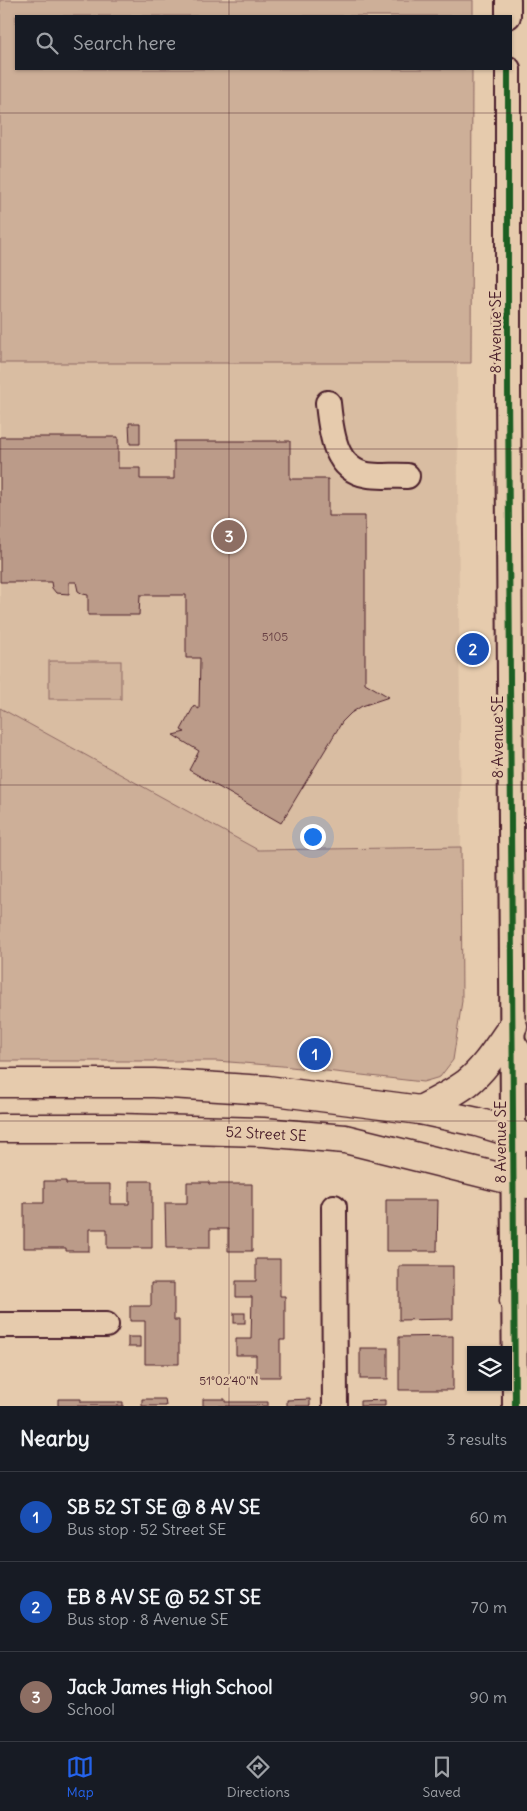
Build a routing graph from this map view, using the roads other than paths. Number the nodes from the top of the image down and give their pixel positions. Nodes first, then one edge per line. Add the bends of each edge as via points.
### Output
1 (508, 0) edge
2 (508, 15) edge
3 (508, 70) edge
4 (518, 389) edge
5 (328, 403) dead end
6 (407, 476) dead end
7 (518, 1046) edge
8 (0, 1083) edge
9 (420, 1110) junction
10 (0, 1128) edge
11 (520, 1136) edge
12 (520, 1182) edge
13 (334, 1207) dead end
14 (520, 1290) edge
15 (0, 1325) edge
16 (106, 1325) dead end
17 (521, 1355) edge
18 (335, 1406) edge
19 (515, 1406) edge

1 - 2 street
3 - 4 street, 8 Avenue SE
4 - 7 street, 8 Avenue SE
5 - 6 street via 336,447 350,468 367,475
7 - 9 main road via 488,1060 468,1082
7 - 11 street, 8 Avenue SE
8 - 9 main road via 154,1083 267,1090
9 - 11 main road via 477,1122
10 - 12 main road, 52 Street SE via 263,1132 345,1139
11 - 12 street, 8 Avenue SE
12 - 14 street, 8 Avenue SE
13 - 18 street
14 - 17 street, 8 Avenue SE
15 - 16 street
17 - 19 street, 8 Avenue SE

